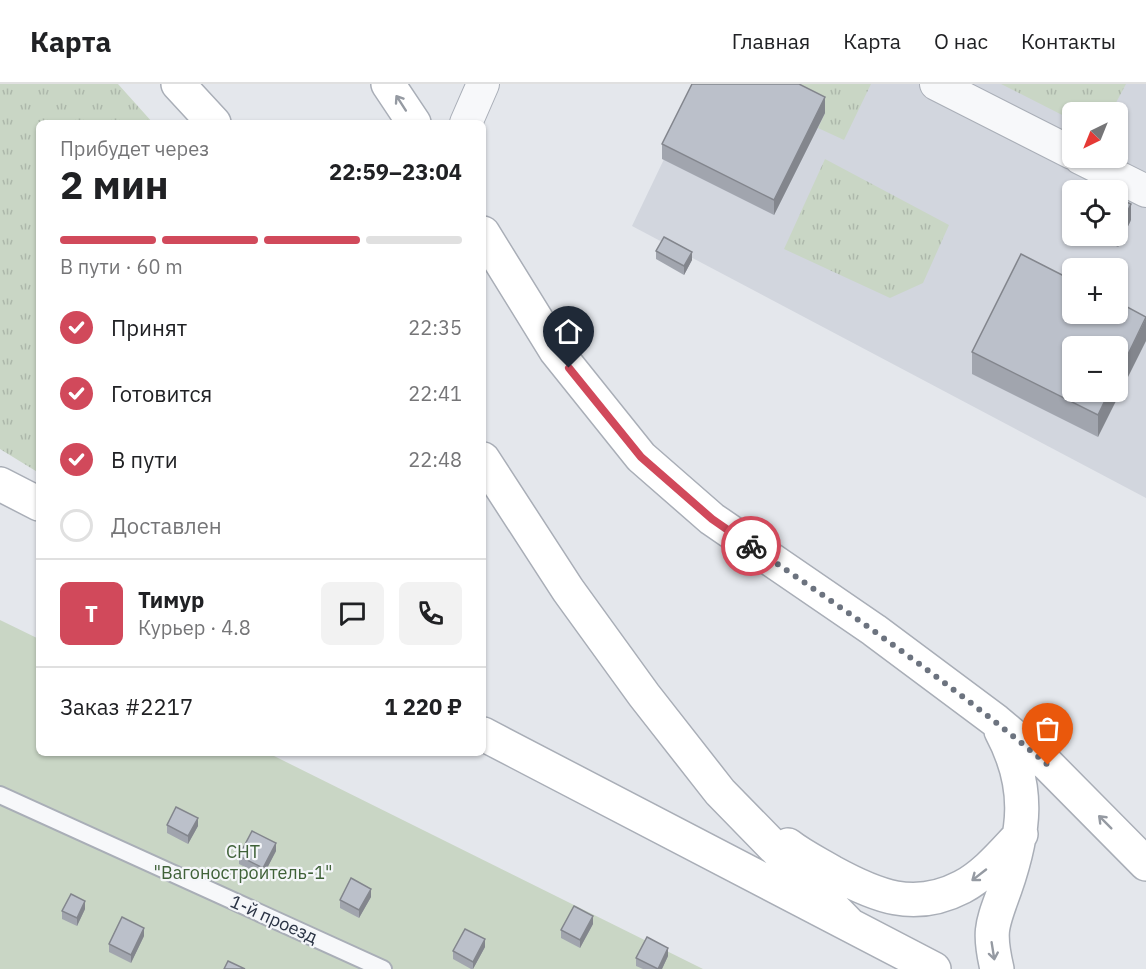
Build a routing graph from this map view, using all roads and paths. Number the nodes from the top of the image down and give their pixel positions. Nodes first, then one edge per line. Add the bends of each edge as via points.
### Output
1 (178, 84) edge
2 (388, 84) edge
3 (483, 84) edge
4 (936, 84) edge
5 (211, 120) edge
6 (412, 120) edge
7 (467, 120) edge
8 (1062, 148) edge
9 (1100, 168) edge
10 (1146, 191) edge
11 (486, 238) edge
12 (486, 464) edge
13 (0, 484) edge
14 (36, 502) edge
15 (996, 721) junction
16 (486, 736) edge
17 (720, 792) junction
18 (0, 795) edge
19 (1021, 834) junction
20 (1146, 864) edge
21 (848, 923) junction
22 (383, 969) edge
23 (934, 969) edge
24 (997, 969) edge

1 - 5 street
6 -> 2 street
3 - 7 street
4 - 8 street
9 - 10 street
11 - 15 street via 556,351 641,457 712,519 874,630
12 - 17 street via 568,590
13 - 14 street
15 - 19 street via 1015,757 1021,779
20 -> 15 street via 1048,765
16 - 21 street
19 -> 17 street via 993,864 964,886 943,896 903,900 878,896 798,853
17 - 21 street
18 - 22 lane, 1-й проезд
19 -> 24 street via 993,918 992,946
21 - 23 street

